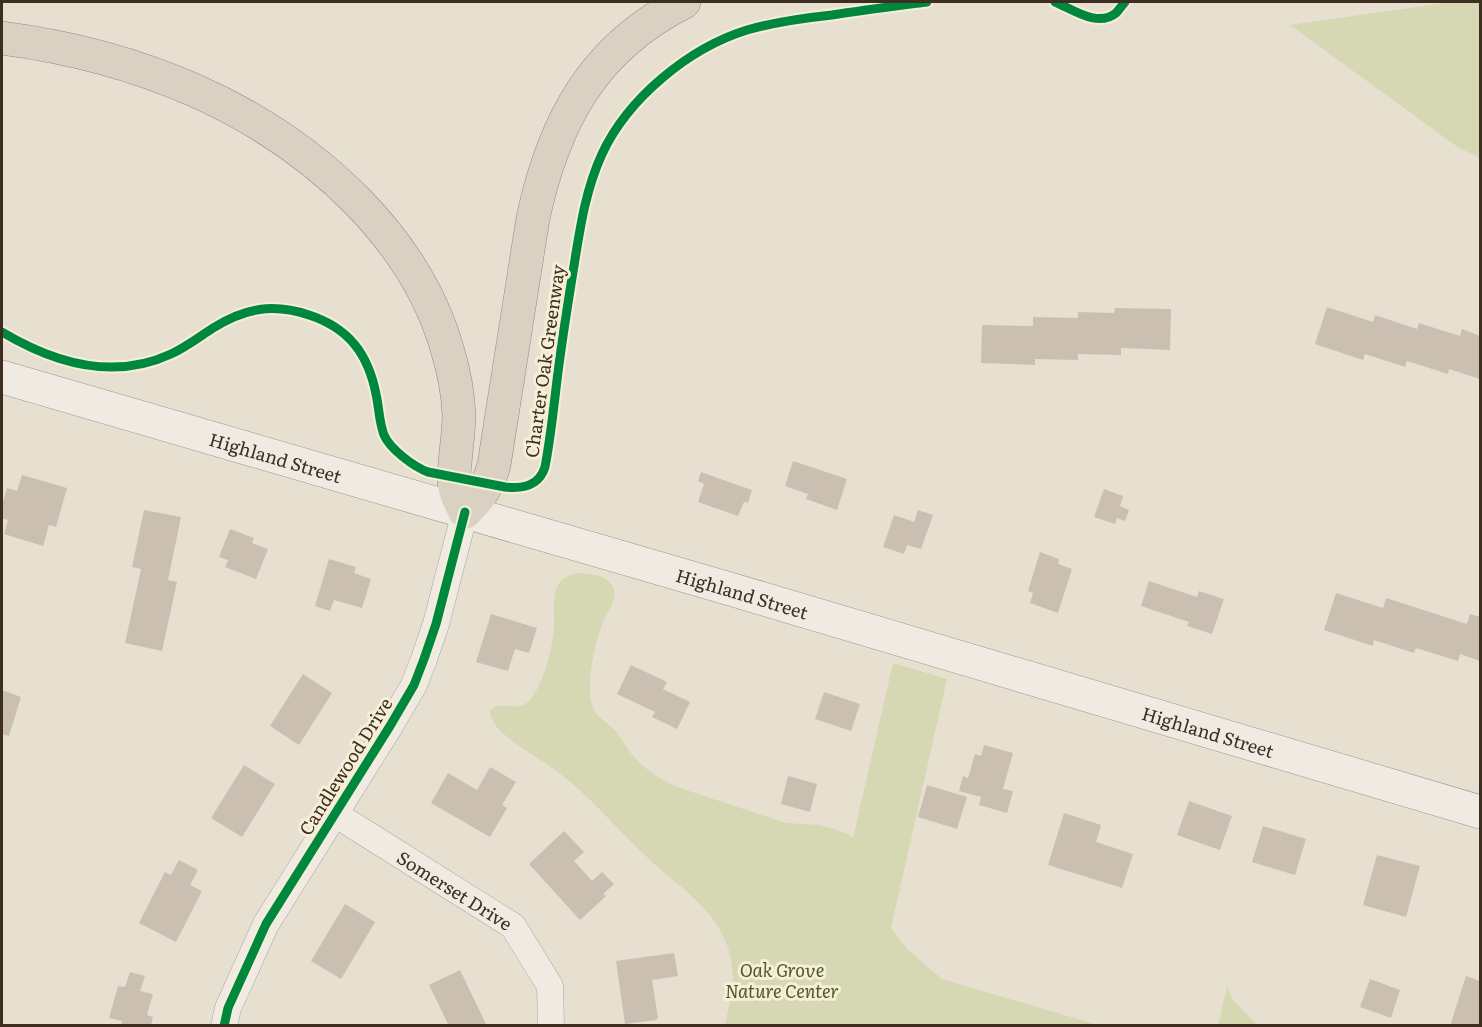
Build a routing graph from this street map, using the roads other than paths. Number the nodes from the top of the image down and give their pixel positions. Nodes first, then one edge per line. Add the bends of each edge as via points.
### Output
1 (684, 2) edge
2 (2, 38) edge
3 (2, 377) edge
4 (465, 512) junction
5 (1480, 812) edge
6 (335, 814) junction
7 (225, 1026) edge
8 (551, 1026) edge

1 - 4 highway via 641,27 609,57 582,90 557,136 533,218 494,465 485,489
2 - 4 highway via 99,57 208,96 290,143 351,195 404,258 441,330 458,399 454,486
3 - 4 main road, Highland Street
4 - 5 main road, Highland Street
4 - 6 street, Candlewood Drive via 419,673
6 - 7 street, Candlewood Drive via 266,924 228,1008
6 - 8 street, Somerset Drive via 513,926 550,986

